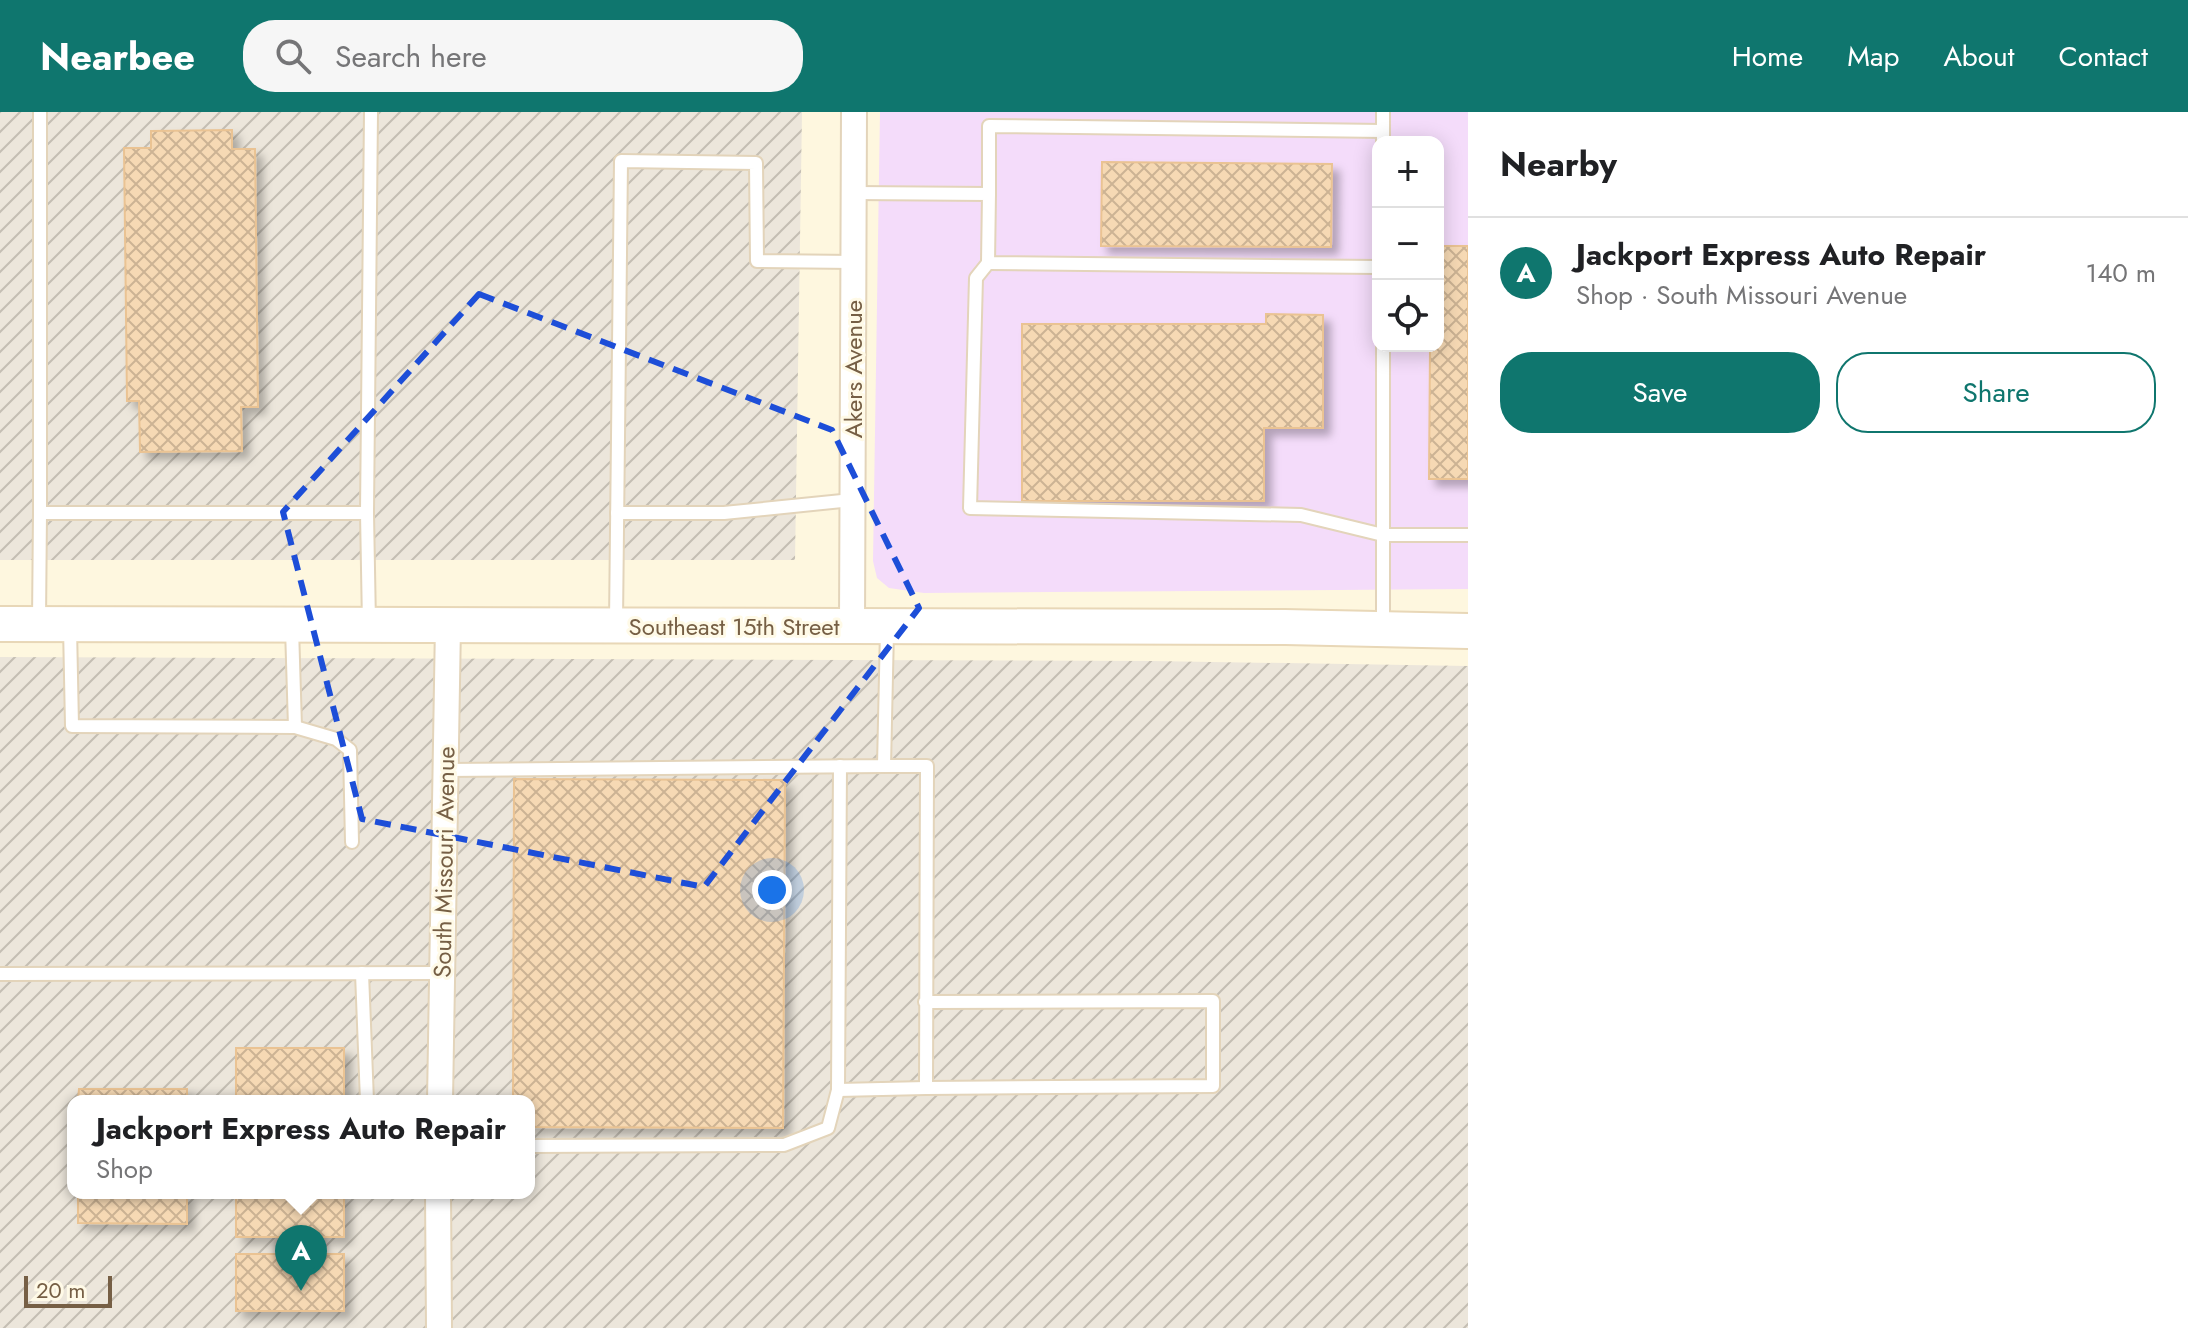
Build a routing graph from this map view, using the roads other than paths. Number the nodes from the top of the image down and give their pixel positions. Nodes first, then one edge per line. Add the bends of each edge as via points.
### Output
1 (40, 112) edge
2 (371, 112) edge
3 (854, 112) edge
4 (1383, 112) edge
5 (1383, 136) edge
6 (854, 193) junction
7 (989, 194) junction
8 (854, 262) junction
9 (988, 263) junction
10 (1372, 267) edge
11 (1383, 352) edge
12 (852, 500) junction
13 (40, 513) junction
14 (367, 513) junction
15 (617, 513) junction
16 (1383, 535) junction
17 (1468, 535) edge
18 (0, 624) edge
19 (54, 624) junction
20 (369, 624) junction
21 (448, 624) junction
22 (616, 625) junction
23 (292, 626) junction
24 (852, 626) junction
25 (887, 627) junction
26 (1383, 629) junction
27 (1468, 631) edge
28 (295, 727) junction
29 (840, 766) junction
30 (884, 766) junction
31 (445, 770) junction
32 (352, 842) dead end
33 (362, 973) junction
34 (442, 973) junction
35 (0, 974) edge
36 (925, 1002) junction
37 (926, 1088) junction
38 (838, 1090) junction
39 (367, 1095) edge
40 (440, 1095) edge
41 (535, 1146) edge
42 (438, 1199) edge
43 (439, 1328) edge

1 - 13 lane
2 - 14 lane
3 - 6 street, Akers Avenue
4 - 5 lane
5 - 7 lane via 989,126
6 - 7 lane
6 - 8 street, Akers Avenue
7 - 9 lane
8 - 12 street, Akers Avenue
8 - 15 lane via 757,261 756,163 621,161
9 - 10 lane
9 - 16 lane via 976,278 970,508 1301,515
11 - 16 lane
12 - 15 lane via 724,513
12 - 24 street, Akers Avenue
13 - 14 lane
13 - 19 lane
14 - 20 lane
15 - 22 lane
16 - 17 lane
16 - 26 lane
18 - 19 main road, Southeast 15th Street
19 - 23 main road, Southeast 15th Street
19 - 28 lane via 72,726
20 - 21 main road, Southeast 15th Street
20 - 23 main road, Southeast 15th Street
21 - 22 main road, Southeast 15th Street
21 - 31 street, South Missouri Avenue
22 - 24 main road, Southeast 15th Street
23 - 28 lane
24 - 25 main road, Southeast 15th Street
25 - 26 main road, Southeast 15th Street
25 - 30 lane
26 - 27 main road, Southeast 15th Street
28 - 32 lane via 336,739 350,750
29 - 30 lane
29 - 31 lane
29 - 38 lane
30 - 36 lane via 927,766
31 - 34 street, South Missouri Avenue
33 - 34 lane
33 - 35 lane
33 - 39 lane
34 - 40 street, South Missouri Avenue
36 - 37 lane
36 - 37 lane via 1213,1001 1213,1086
37 - 38 lane
38 - 41 lane via 828,1128 784,1145
42 - 43 street

